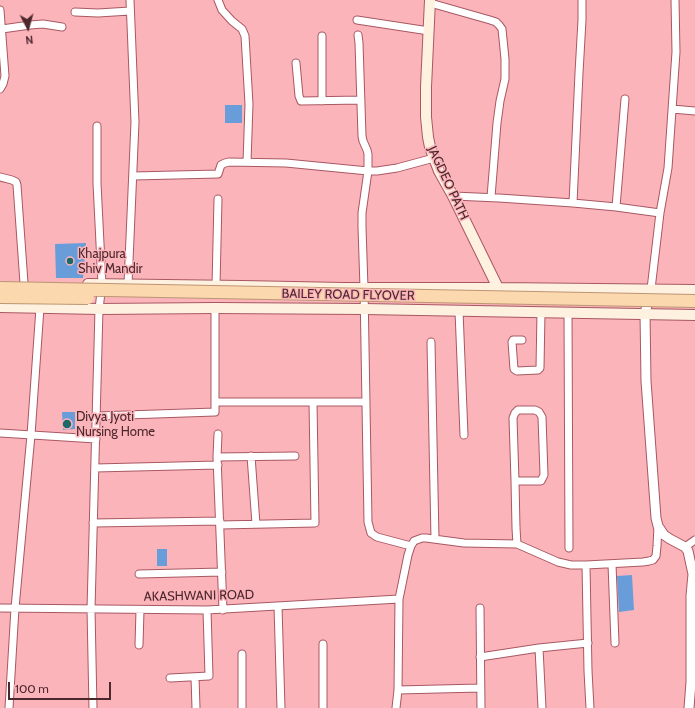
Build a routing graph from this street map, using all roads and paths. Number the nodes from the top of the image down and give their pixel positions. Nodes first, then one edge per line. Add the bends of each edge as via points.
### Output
1 (130, 0) edge
2 (218, 0) edge
3 (582, 0) edge
4 (675, 0) edge
5 (430, 1) edge
6 (0, 10) edge
7 (130, 11) junction
8 (75, 12) dead end
9 (0, 13) edge
10 (357, 20) dead end
11 (62, 27) dead end
12 (2, 29) junction
13 (429, 30) junction
14 (358, 35) dead end
15 (322, 36) dead end
16 (296, 63) dead end
17 (0, 89) edge
18 (625, 99) dead end
19 (361, 100) junction
20 (322, 101) junction
21 (672, 109) junction
22 (695, 111) edge
23 (97, 126) dead end
24 (434, 158) junction
25 (248, 162) junction
26 (368, 171) junction
27 (133, 176) junction
28 (0, 177) edge
29 (453, 196) junction
30 (491, 197) junction
31 (218, 200) dead end
32 (573, 203) junction
33 (616, 207) junction
34 (660, 213) junction
35 (0, 283) edge
36 (24, 283) junction
37 (102, 284) junction
38 (128, 284) junction
39 (216, 286) junction
40 (0, 288) edge
41 (364, 288) junction
42 (482, 288) junction
43 (498, 288) junction
44 (531, 288) junction
45 (651, 289) junction
46 (695, 290) edge
47 (0, 297) edge
48 (695, 302) edge
49 (0, 307) edge
50 (40, 308) junction
51 (100, 308) junction
52 (215, 308) junction
53 (364, 309) junction
54 (695, 309) edge
55 (460, 310) junction
56 (481, 311) junction
57 (530, 312) junction
58 (541, 312) junction
59 (568, 312) junction
60 (645, 313) junction
61 (695, 315) edge
62 (522, 340) dead end
63 (431, 342) dead end
64 (216, 402) junction
65 (313, 402) junction
66 (366, 402) junction
67 (97, 416) junction
68 (0, 433) edge
69 (218, 434) dead end
70 (464, 435) dead end
71 (31, 436) junction
72 (96, 439) junction
73 (251, 456) junction
74 (295, 456) dead end
75 (217, 457) junction
76 (218, 465) junction
77 (95, 468) junction
78 (515, 481) junction
79 (93, 523) junction
80 (220, 523) junction
81 (256, 524) junction
82 (658, 526) junction
83 (434, 539) junction
84 (695, 540) edge
85 (517, 544) junction
86 (411, 546) junction
87 (685, 547) junction
88 (569, 548) dead end
89 (612, 564) junction
90 (586, 565) junction
91 (222, 572) junction
92 (139, 574) dead end
93 (693, 596) edge
94 (399, 599) junction
95 (278, 606) junction
96 (0, 608) edge
97 (16, 608) junction
98 (480, 608) dead end
99 (91, 609) junction
100 (140, 610) junction
101 (207, 610) junction
102 (223, 610) junction
103 (693, 636) edge
104 (588, 643) junction
105 (615, 643) dead end
106 (323, 644) dead end
107 (139, 645) dead end
108 (539, 648) junction
109 (242, 654) dead end
110 (480, 657) junction
111 (195, 677) junction
112 (170, 678) dead end
113 (480, 688) junction
114 (398, 690) junction
115 (9, 708) edge
116 (93, 708) edge
117 (196, 708) edge
118 (242, 708) edge
119 (281, 708) edge
120 (323, 708) edge
121 (396, 708) edge
122 (481, 708) edge
123 (542, 708) edge
124 (590, 708) edge
125 (688, 708) edge

1 - 7 street
2 - 25 street via 222,10 242,29 245,36 249,104
3 - 32 street
4 - 21 street via 676,52
5 - 13 main road, JAGDEO PATH
5 - 30 street via 490,20 499,24 502,29 505,79 497,122
6 - 9 street
7 - 8 street via 98,14
7 - 27 street via 135,122
9 - 12 street
10 - 13 street
11 - 12 street via 43,24
12 - 17 street via 4,81
13 - 24 main road, JAGDEO PATH via 426,117
14 - 19 street
15 - 20 street
16 - 20 street via 300,100
18 - 33 street
19 - 20 street
19 - 26 street via 362,136 368,152
21 - 22 street
21 - 34 street via 668,168
23 - 37 street
24 - 26 street via 391,169
24 - 29 main road, JAGDEO PATH
25 - 26 street
25 - 27 street via 225,163 221,165 218,174
26 - 41 street via 362,213
27 - 38 street
28 - 36 street via 12,180 17,185
29 - 30 street
29 - 43 main road, JAGDEO PATH
30 - 32 street
31 - 39 street
32 - 33 street
33 - 34 street
34 - 45 street
35 - 36 main road
36 - 37 main road
37 - 38 main road
37 - 51 street
38 - 39 main road
39 - 41 main road
40 - 48 highway, BAILEY ROAD FLYOVER, bridge
41 - 42 main road
41 - 53 street
42 - 43 main road
42 - 56 main road
43 - 44 main road
44 - 45 main road
44 - 57 main road
45 - 46 main road
45 - 60 street
47 - 54 highway, BAILEY ROAD FLYOVER, bridge
49 - 50 main road
50 - 51 main road
50 - 71 street
51 - 52 main road
51 - 67 street
52 - 53 main road
52 - 64 street
53 - 55 main road
53 - 66 street
55 - 56 main road
55 - 70 street
56 - 57 main road
57 - 58 main road
58 - 59 main road
58 - 62 street via 538,370 514,369 512,342
59 - 60 main road
59 - 88 street
60 - 61 main road
60 - 82 street via 646,381
63 - 83 street
64 - 65 street
64 - 67 street via 214,412
65 - 66 street
65 - 81 street via 315,523
66 - 86 street via 368,522 371,533 376,537
67 - 72 street
68 - 71 street
69 - 75 street
71 - 72 street
71 - 97 street
72 - 77 street
73 - 74 street
73 - 75 street
73 - 81 street
75 - 76 street
76 - 77 street
76 - 80 street
77 - 79 street
78 - 78 street via 513,418 518,410 535,410 540,412 542,417 544,475 541,481
78 - 85 street
79 - 80 street
79 - 99 street
80 - 81 street
80 - 91 street
82 - 87 street via 664,535
82 - 89 street via 656,556 653,560
83 - 85 street via 464,543
83 - 86 street via 418,539
84 - 87 street
85 - 90 street via 558,562
86 - 94 street
87 - 93 street via 690,556 693,574
89 - 90 street
89 - 105 street
90 - 104 street
91 - 92 street
91 - 102 street
93 - 103 street
94 - 95 street, AKASHWANI ROAD
94 - 114 street
95 - 102 street, AKASHWANI ROAD
95 - 119 street
96 - 97 street, AKASHWANI ROAD
97 - 99 street, AKASHWANI ROAD
97 - 115 street
98 - 110 street
99 - 100 street, AKASHWANI ROAD
99 - 116 street
100 - 101 street, AKASHWANI ROAD
100 - 107 street
101 - 102 street, AKASHWANI ROAD
101 - 111 street via 209,676
103 - 125 street
104 - 108 street
104 - 124 street
106 - 120 street
108 - 110 street
108 - 123 street
109 - 118 street
110 - 113 street
111 - 112 street
111 - 117 street
113 - 114 street
113 - 122 street
114 - 121 street

